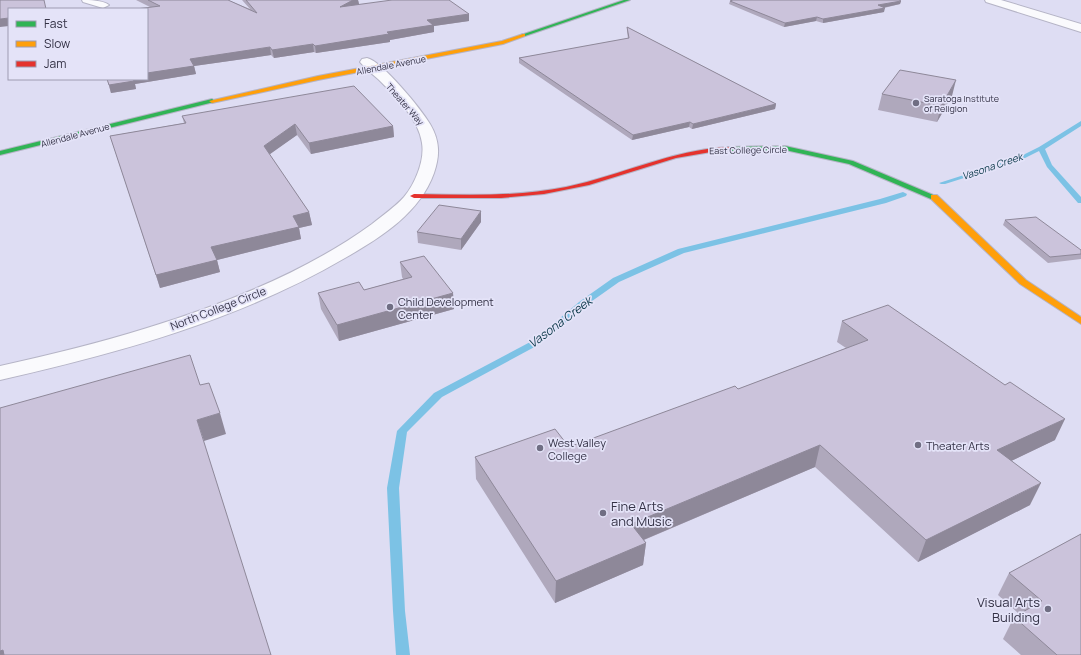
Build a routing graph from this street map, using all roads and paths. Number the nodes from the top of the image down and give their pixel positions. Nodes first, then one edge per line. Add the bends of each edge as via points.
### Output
1 (87, 0) edge
2 (606, 0) edge
3 (628, 0) edge
4 (990, 0) edge
5 (103, 5) dead end
6 (553, 15) dead end
7 (1081, 28) edge
8 (489, 35) dead end
9 (375, 74) junction
10 (350, 80) dead end
11 (267, 90) junction
12 (151, 115) junction
13 (0, 153) edge
14 (414, 196) junction
15 (1081, 321) edge
16 (0, 373) edge

1 - 5 street
2 - 6 street
3 - 9 street, Allendale Avenue via 503,42
4 - 7 street
8 - 9 street, Allendale Avenue
9 - 11 street, Allendale Avenue via 318,78
9 - 12 street, Allendale Avenue via 267,79 182,101
9 - 14 street, Theater Way via 424,125 430,142 430,158
10 - 11 street via 332,80
11 - 12 street, Allendale Avenue
12 - 13 street, Allendale Avenue
14 - 15 street, East College Circle via 491,197 533,194 586,184 712,149 785,148 851,162 936,198 1023,282
14 - 16 street, North College Circle via 398,213 344,252 246,299 137,338

